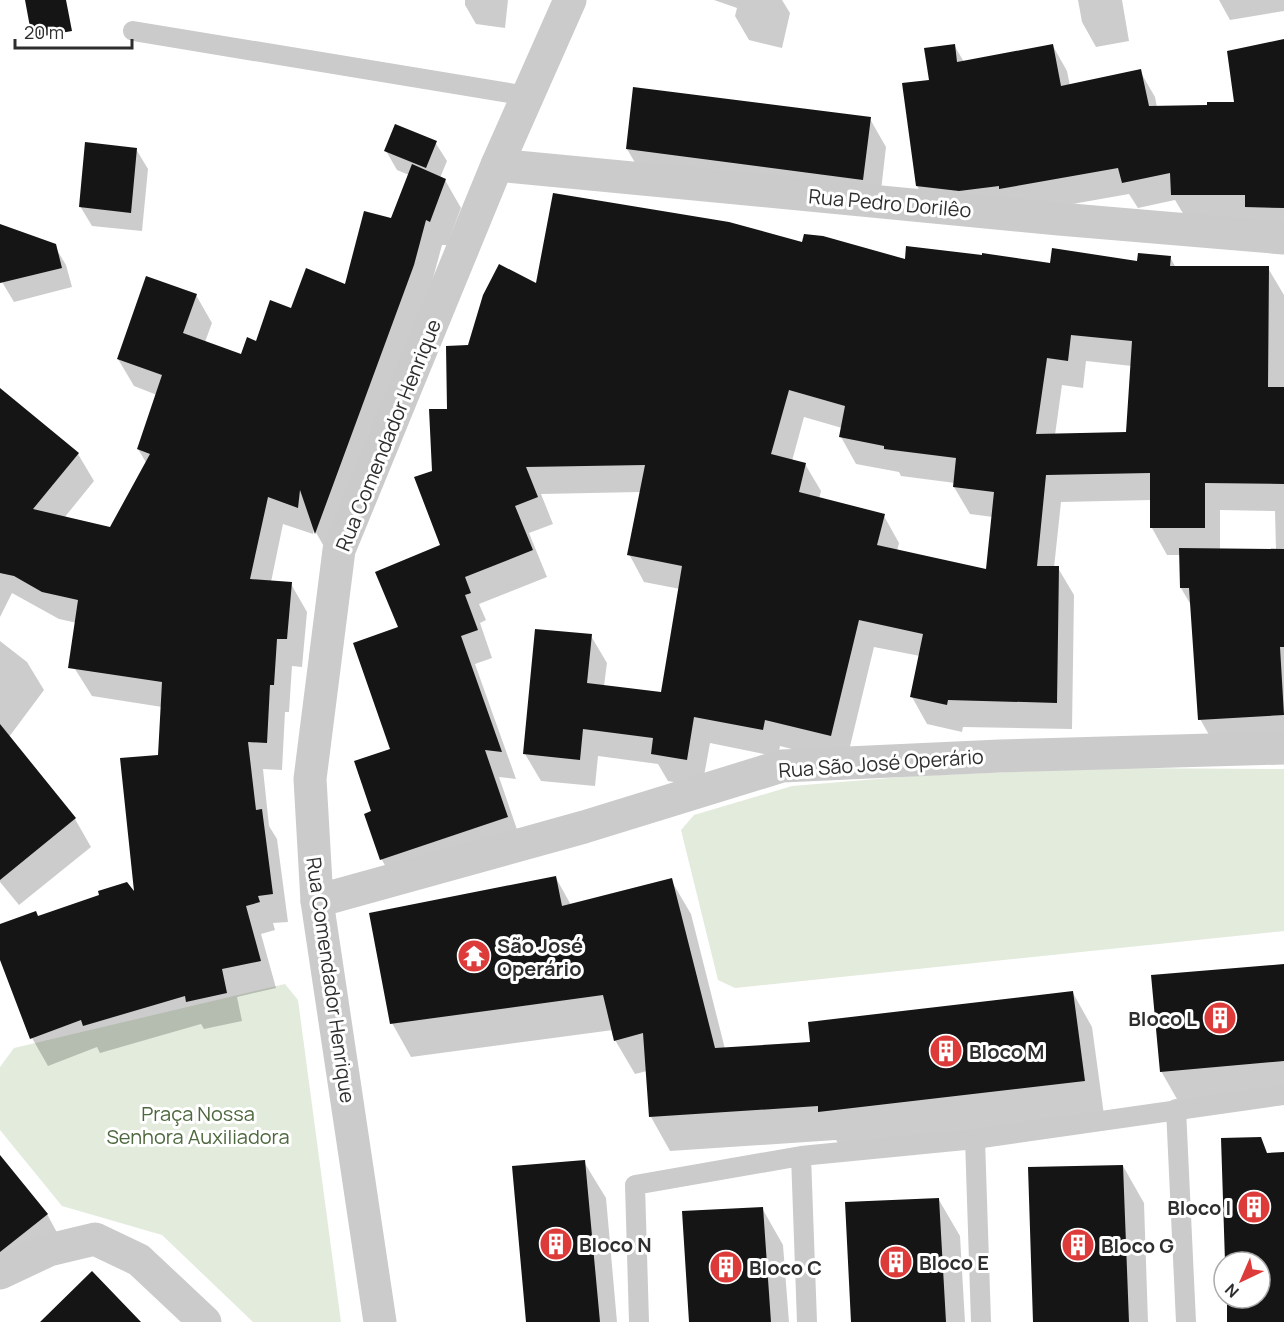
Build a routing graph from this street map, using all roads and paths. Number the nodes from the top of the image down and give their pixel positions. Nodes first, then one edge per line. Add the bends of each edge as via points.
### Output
1 (570, 0) edge
2 (133, 31) dead end
3 (527, 96) junction
4 (497, 165) junction
5 (1284, 238) edge
6 (1284, 748) edge
7 (316, 900) junction
8 (1284, 1095) edge
9 (1176, 1109) junction
10 (975, 1139) junction
11 (801, 1156) junction
12 (0, 1273) edge
13 (205, 1322) edge
14 (380, 1322) edge
15 (639, 1322) edge
16 (807, 1322) edge
17 (981, 1322) edge
18 (1186, 1322) edge

1 - 3 street, Rua Comendador Henrique
2 - 3 lane
3 - 4 street, Rua Comendador Henrique
4 - 5 street, Rua Pedro Dorilêo
4 - 7 street, Rua Comendador Henrique via 339,550 310,779
6 - 7 street, Rua São José Operário via 782,766 584,827
7 - 14 street, Rua Comendador Henrique
8 - 9 lane
9 - 10 lane
9 - 18 lane
10 - 11 lane
10 - 17 lane
11 - 15 lane via 634,1185
11 - 16 lane
12 - 13 street via 49,1250 95,1239 139,1260

